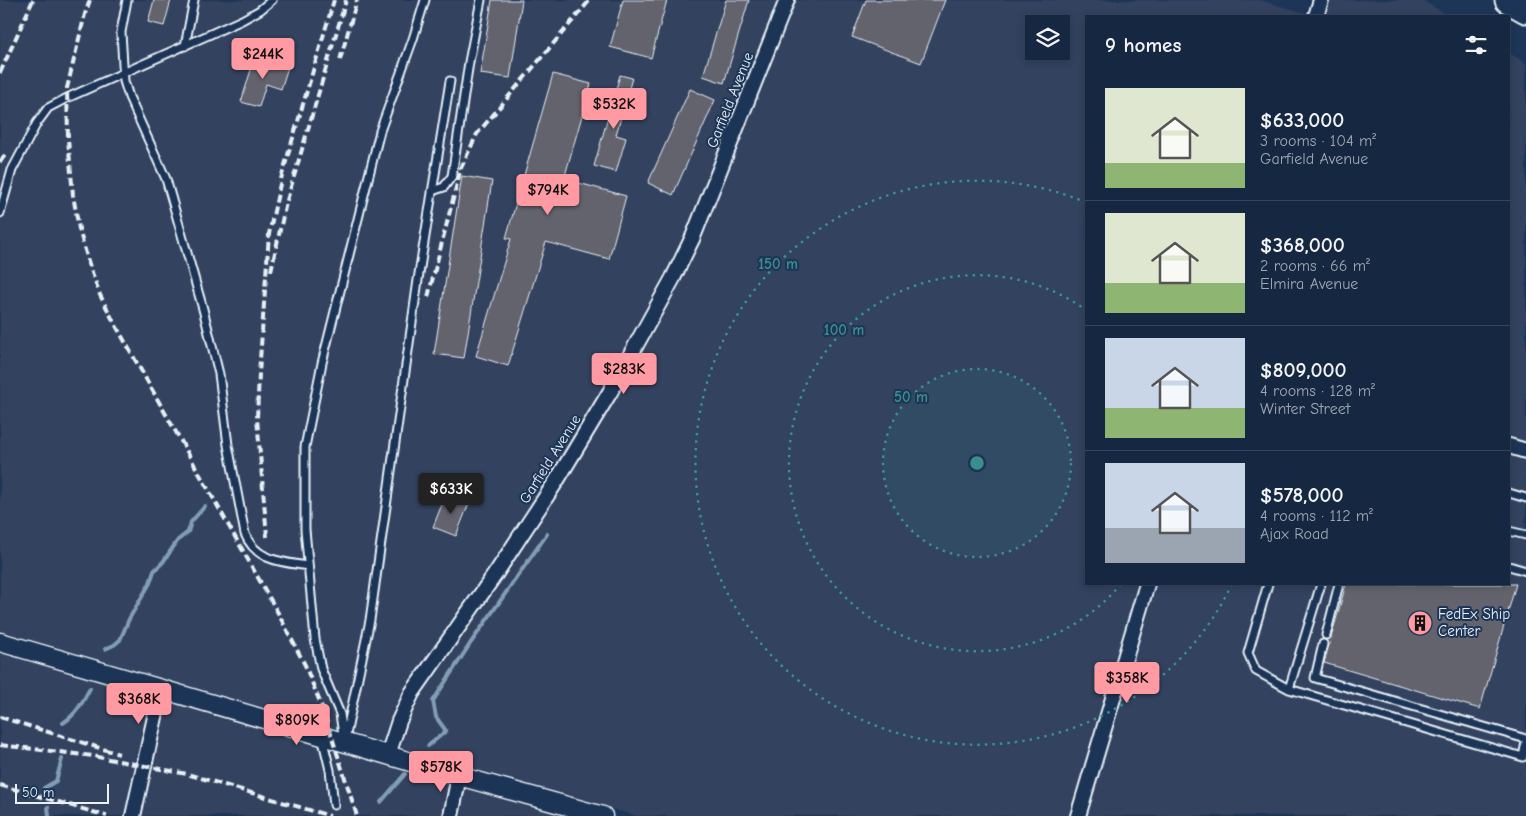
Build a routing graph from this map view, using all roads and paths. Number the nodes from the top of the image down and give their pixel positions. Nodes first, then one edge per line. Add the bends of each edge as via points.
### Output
1 (127, 0) edge
2 (194, 0) edge
3 (272, 0) edge
4 (425, 0) edge
5 (481, 0) edge
6 (787, 0) edge
7 (1320, 0) edge
8 (1508, 0) edge
9 (1526, 10) edge
10 (1316, 15) edge
11 (185, 46) junction
12 (123, 73) junction
13 (450, 81) dead end
14 (432, 191) junction
15 (0, 213) edge
16 (1510, 446) edge
17 (1526, 451) edge
18 (1510, 493) edge
19 (1526, 498) edge
20 (1510, 530) edge
21 (1526, 536) edge
22 (308, 566) junction
23 (1510, 566) edge
24 (1526, 571) edge
25 (1147, 585) edge
26 (1268, 585) edge
27 (1321, 585) edge
28 (1339, 585) edge
29 (1326, 635) dead end
30 (0, 642) edge
31 (1323, 644) dead end
32 (1289, 689) junction
33 (162, 690) junction
34 (322, 736) junction
35 (1526, 741) edge
36 (344, 742) junction
37 (388, 755) junction
38 (459, 776) junction
39 (334, 805) dead end
40 (133, 816) edge
41 (451, 816) edge
42 (603, 816) edge
43 (1078, 816) edge

1 - 12 lane via 121,32
2 - 11 lane
3 - 11 lane via 252,16
4 - 22 lane via 380,131 306,434 304,517
5 - 14 lane via 452,176 444,187
6 - 37 street, Garfield Avenue via 693,237 673,278 557,480 412,693
7 - 10 street
8 - 9 highway
11 - 12 lane
12 - 15 lane via 56,104 42,115 12,170
12 - 22 lane via 129,97 166,179 203,308 220,374 228,445 245,534 251,546 263,555
13 - 14 lane
14 - 36 lane via 370,620
16 - 17 street
18 - 19 lane
20 - 21 lane
22 - 36 lane via 319,660 340,714
23 - 24 lane
25 - 43 street
26 - 32 lane via 1248,653 1256,671
27 - 32 lane
28 - 29 lane
30 - 33 street
31 - 35 lane via 1315,678
32 - 35 lane via 1522,757
33 - 34 street
33 - 40 street
34 - 36 street
34 - 39 lane
36 - 37 street
37 - 38 street
38 - 41 street
38 - 42 street

